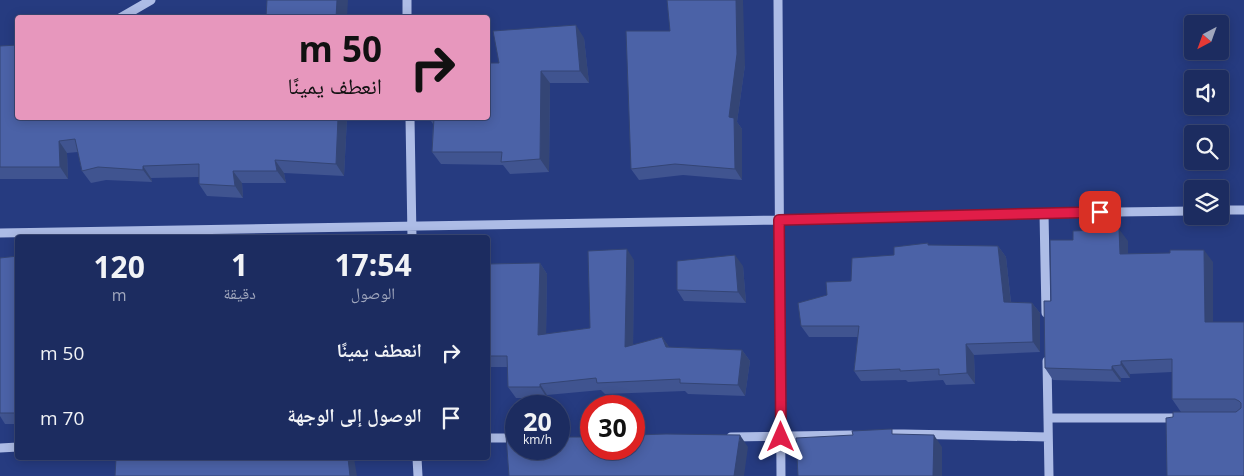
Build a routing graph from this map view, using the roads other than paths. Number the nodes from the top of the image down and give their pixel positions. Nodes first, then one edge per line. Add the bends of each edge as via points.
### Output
1 (151, 0) edge
2 (407, 0) edge
3 (778, 0) edge
4 (125, 15) edge
5 (407, 15) edge
6 (410, 120) edge
7 (1229, 210) edge
8 (1244, 210) edge
9 (1184, 211) edge
10 (1044, 213) junction
11 (779, 220) junction
12 (412, 225) junction
13 (0, 233) edge
14 (412, 235) edge
15 (1046, 320) edge
16 (1047, 350) edge
17 (1048, 418) junction
18 (1185, 418) edge
19 (875, 434) edge
20 (856, 435) edge
21 (722, 437) edge
22 (781, 437) junction
23 (1048, 437) junction
24 (490, 438) edge
25 (505, 438) edge
26 (0, 448) edge
27 (15, 448) edge
28 (418, 460) edge
29 (418, 476) edge
30 (781, 476) edge
31 (1049, 476) edge

1 - 4 street
2 - 5 street
3 - 11 street
6 - 12 street
7 - 8 street
9 - 10 street
10 - 11 street
10 - 15 street
11 - 12 street
11 - 22 street
12 - 13 street
12 - 14 street
16 - 17 street
17 - 18 street
17 - 23 street
19 - 23 street
20 - 22 street
21 - 22 street
22 - 30 street
23 - 31 street
24 - 25 street
26 - 27 street
28 - 29 street

